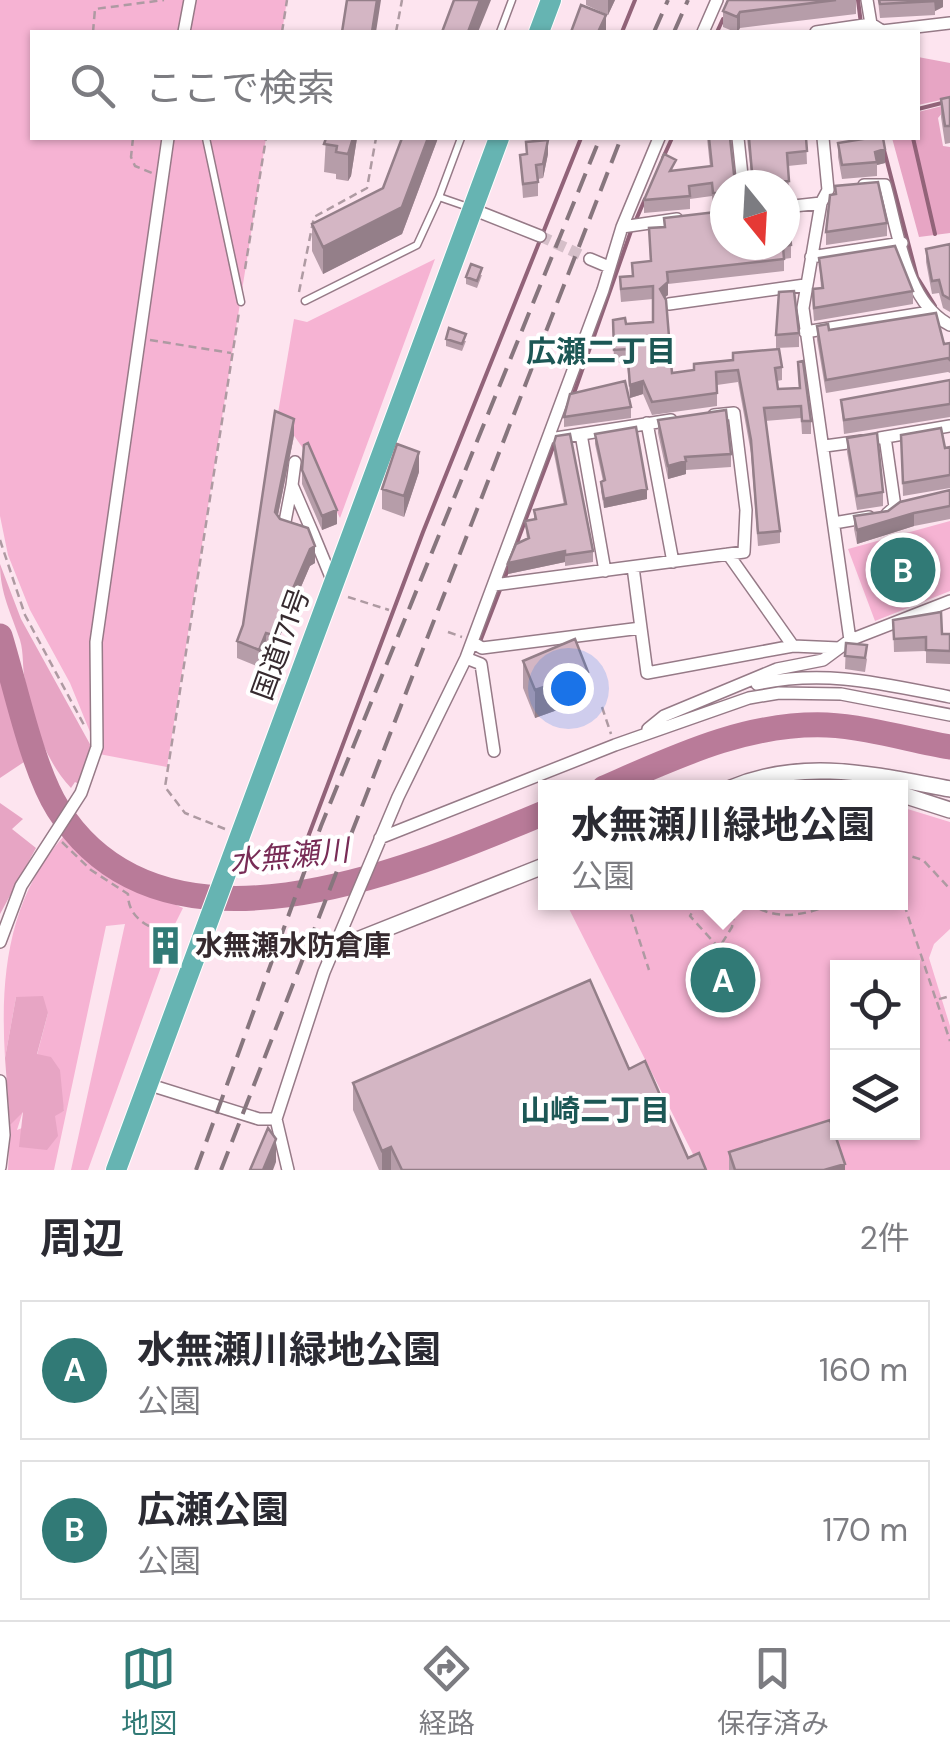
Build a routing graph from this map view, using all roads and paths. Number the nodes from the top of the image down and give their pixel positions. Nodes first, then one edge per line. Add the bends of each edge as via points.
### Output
1 (164, 0) edge
2 (190, 0) edge
3 (288, 0) edge
4 (402, 0) edge
5 (512, 0) edge
6 (551, 0) edge
7 (717, 0) edge
8 (867, 0) edge
9 (950, 23) edge
10 (871, 24) junction
11 (93, 30) edge
12 (184, 30) edge
13 (282, 30) edge
14 (396, 30) edge
15 (501, 30) edge
16 (540, 30) edge
17 (704, 30) edge
18 (830, 30) edge
19 (879, 30) edge
20 (897, 30) edge
21 (133, 140) edge
22 (168, 140) edge
23 (206, 140) edge
24 (266, 140) edge
25 (376, 140) edge
26 (460, 140) edge
27 (498, 140) edge
28 (658, 140) edge
29 (738, 140) edge
30 (822, 140) edge
31 (741, 170) edge
32 (163, 176) junction
33 (828, 190) junction
34 (439, 197) junction
35 (821, 203) junction
36 (800, 205) edge
37 (472, 209) junction
38 (691, 218) edge
39 (630, 225) junction
40 (540, 236) tunnel mouth
41 (902, 243) junction
42 (811, 257) junction
43 (590, 259) tunnel mouth
44 (609, 267) junction
45 (806, 285) junction
46 (305, 301) joint
47 (240, 302) junction
48 (669, 304) edge
49 (930, 312) junction
50 (950, 325) edge
51 (806, 332) junction
52 (139, 339) junction
53 (232, 353) junction
54 (838, 402) edge
55 (820, 405) junction
56 (699, 417) edge
57 (682, 419) edge
58 (646, 424) junction
59 (950, 426) edge
60 (581, 434) junction
61 (885, 437) junction
62 (554, 438) junction
63 (825, 446) junction
64 (295, 462) dead end
65 (292, 485) junction
66 (913, 504) edge
67 (895, 507) junction
68 (834, 523) junction
69 (314, 536) junction
70 (0, 540) edge
71 (728, 554) junction
72 (672, 562) junction
73 (632, 567) junction
74 (605, 571) junction
75 (499, 585) junction
76 (331, 586) junction
77 (950, 601) edge
78 (389, 610) dead end
79 (641, 628) junction
80 (472, 642) junction
81 (844, 644) junction
82 (792, 646) junction
83 (466, 658) junction
84 (740, 688) junction
85 (950, 697) edge
86 (602, 707) dead end
87 (950, 716) edge
88 (637, 738) junction
89 (615, 745) junction
90 (97, 747) junction
91 (494, 752) dead end
92 (764, 780) edge
93 (872, 780) edge
94 (908, 785) edge
95 (950, 790) edge
96 (908, 797) edge
97 (950, 810) edge
98 (55, 833) junction
99 (241, 834) junction
100 (380, 838) junction
101 (908, 856) edge
102 (538, 867) edge
103 (950, 888) edge
104 (630, 910) edge
105 (693, 910) edge
106 (735, 910) edge
107 (761, 910) edge
108 (809, 910) edge
109 (906, 910) edge
110 (174, 936) dead end
111 (0, 942) edge
112 (338, 948) junction
113 (649, 970) dead end
114 (950, 996) edge
115 (936, 1000) junction
116 (950, 1041) edge
117 (0, 1081) edge
118 (147, 1084) junction
119 (276, 1120) junction
120 (0, 1167) edge
121 (116, 1170) edge
122 (288, 1170) edge

1 - 11 path via 95,9
2 - 12 street
3 - 13 path
4 - 14 path
5 - 15 lane
6 - 16 highway
7 - 17 street
8 - 10 street
9 - 20 street
10 - 18 street
10 - 19 street
21 - 32 path via 135,166
22 - 32 street
23 - 47 lane
24 - 47 path
25 - 46 path via 368,188 314,217 298,301
26 - 34 lane
27 - 37 highway, 国道171号
28 - 39 street
29 - 31 street
30 - 33 street
32 - 52 street
33 - 35 street
33 - 41 street via 885,186
34 - 37 lane
34 - 46 lane via 416,245
35 - 36 street
35 - 42 street
37 - 40 street
37 - 76 highway, 国道171号
38 - 39 street
39 - 44 street
41 - 42 street
41 - 49 street
42 - 45 street
43 - 44 street
44 - 62 street
45 - 48 street
45 - 51 street
47 - 53 path
49 - 50 street
49 - 51 street
51 - 55 street
52 - 53 path
52 - 90 street via 96,642
53 - 99 path via 165,787 184,813
54 - 55 street
55 - 63 street
56 - 71 street via 734,413 746,510 744,552
57 - 58 street
58 - 60 street
58 - 72 street
59 - 61 street
60 - 62 street
60 - 74 street
61 - 63 street
61 - 67 street
62 - 75 street
63 - 68 street
64 - 65 street
65 - 69 street
65 - 69 street via 284,527
66 - 67 street
67 - 68 street via 887,515
68 - 81 street
69 - 76 street
70 - 90 path via 26,615
71 - 72 street
71 - 82 street
72 - 73 street
73 - 74 street
73 - 79 street
74 - 75 street
75 - 80 street
76 - 78 path
76 - 99 highway, 国道171号
77 - 81 street
79 - 80 street via 482,648
79 - 82 street via 647,673
80 - 83 street
81 - 82 street
81 - 84 street via 823,660 777,668
83 - 91 street via 480,664
83 - 100 street
84 - 85 street via 839,676
84 - 88 street via 664,716
86 - 89 path
87 - 88 street via 842,694 779,693 718,707
88 - 89 street
89 - 100 street
90 - 98 street via 81,793
92 - 93 street via 806,770
94 - 95 street
96 - 97 street
98 - 110 path via 91,870 128,894 133,914
98 - 111 street via 21,886
99 - 118 highway, 国道171号
100 - 112 street
101 - 103 path via 922,860
102 - 112 street
104 - 113 path
105 - 106 path via 690,916 720,948
107 - 108 path via 788,916
109 - 115 path
112 - 119 street via 301,1032
114 - 115 path
115 - 116 path
117 - 120 street
118 - 119 street
118 - 121 highway, 国道171号
119 - 122 street

